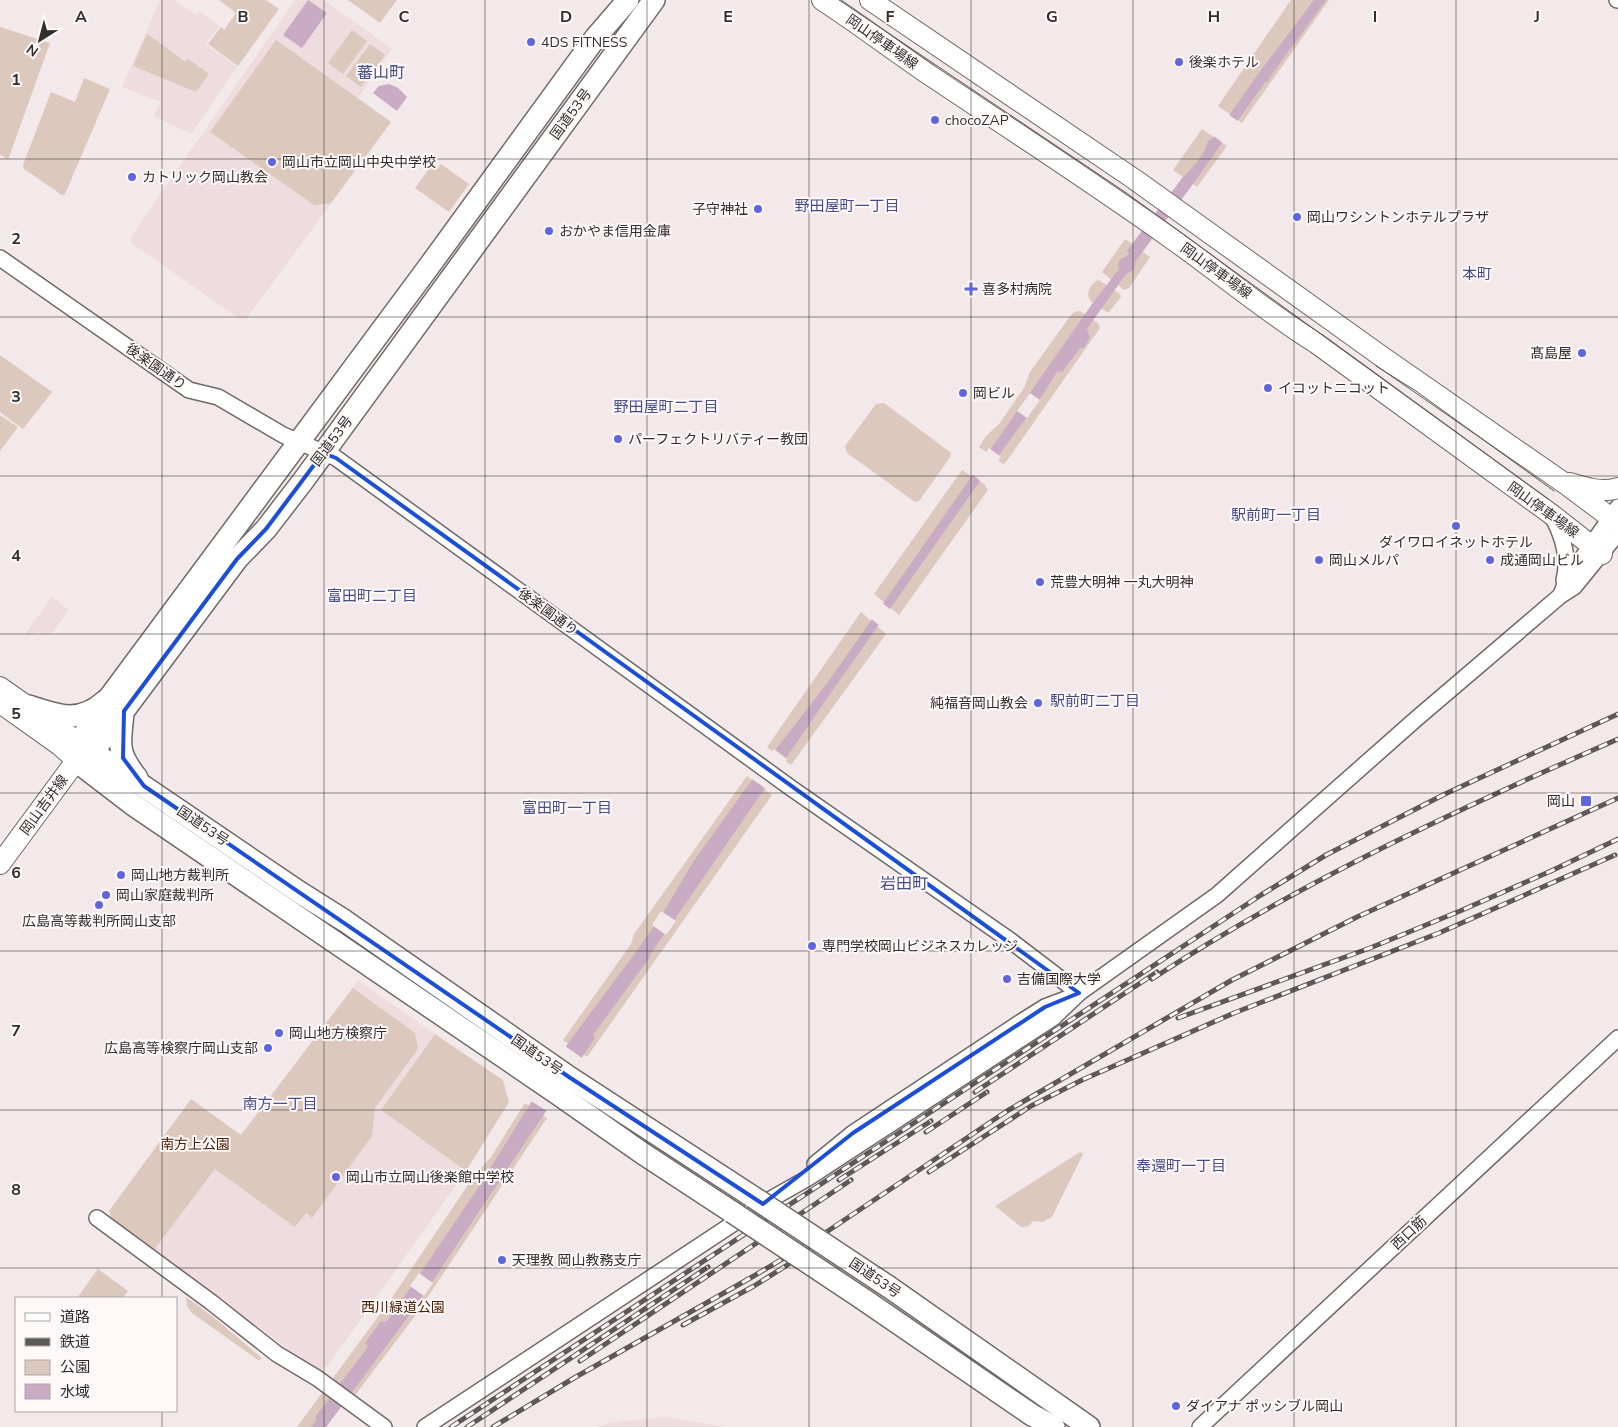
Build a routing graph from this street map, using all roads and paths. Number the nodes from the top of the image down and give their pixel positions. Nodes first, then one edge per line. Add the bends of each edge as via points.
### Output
1 (628, 0) edge
2 (822, 0) edge
3 (870, 0) edge
4 (653, 1) edge
5 (0, 258) edge
6 (298, 442) junction
7 (323, 453) junction
8 (1561, 481) junction
9 (1618, 488) edge
10 (1551, 514) junction
11 (1616, 521) edge
12 (1596, 550) junction
13 (1560, 596) junction
14 (0, 686) edge
15 (0, 704) edge
16 (116, 704) junction
17 (29, 706) junction
18 (83, 752) junction
19 (144, 786) junction
20 (0, 864) edge
21 (1080, 993) junction
22 (1618, 1038) edge
23 (556, 1080) junction
24 (762, 1198) junction
25 (98, 1218) dead end
26 (1036, 1421) edge
27 (384, 1427) edge
28 (425, 1427) edge
29 (1054, 1427) edge
30 (1089, 1427) edge
31 (1200, 1427) edge

1 - 6 highway, 国道53号 via 596,37
2 - 10 main road, 岡山停車場線 via 1171,238
3 - 8 main road, 岡山停車場線 via 1134,179
4 - 7 highway, 国道53号
5 - 6 street, 後楽園通り via 189,390 218,397
6 - 7 street, 後楽園通り
6 - 16 highway, 国道53号
7 - 16 highway, 国道53号 via 266,529
7 - 21 street, 後楽園通り via 336,458 776,778 1011,941
8 - 9 main road via 1595,490
8 - 11 main road, 岡山停車場線
10 - 12 main road, 岡山停車場線
10 - 13 street via 1562,536 1566,554
11 - 12 street
12 - 13 street via 1574,587
13 - 21 street via 1217,896
14 - 17 main road
15 - 18 main road via 59,746
16 - 17 highway via 75,717
16 - 18 highway, 国道53号
16 - 19 highway via 123,758
17 - 18 main road
18 - 19 highway, 国道53号
18 - 20 main road, 岡山吉井線
18 - 23 highway, 国道53号 via 132,804
19 - 23 highway, 国道53号 via 345,921
21 - 24 street via 1053,1018 808,1178
22 - 31 street, 西口筋
23 - 24 highway, 国道53号
23 - 26 highway, 国道53号, bridge via 642,1153 863,1300
24 - 28 street
24 - 30 highway, 国道53号, bridge
25 - 27 street via 277,1354
26 - 29 highway, 国道53号

